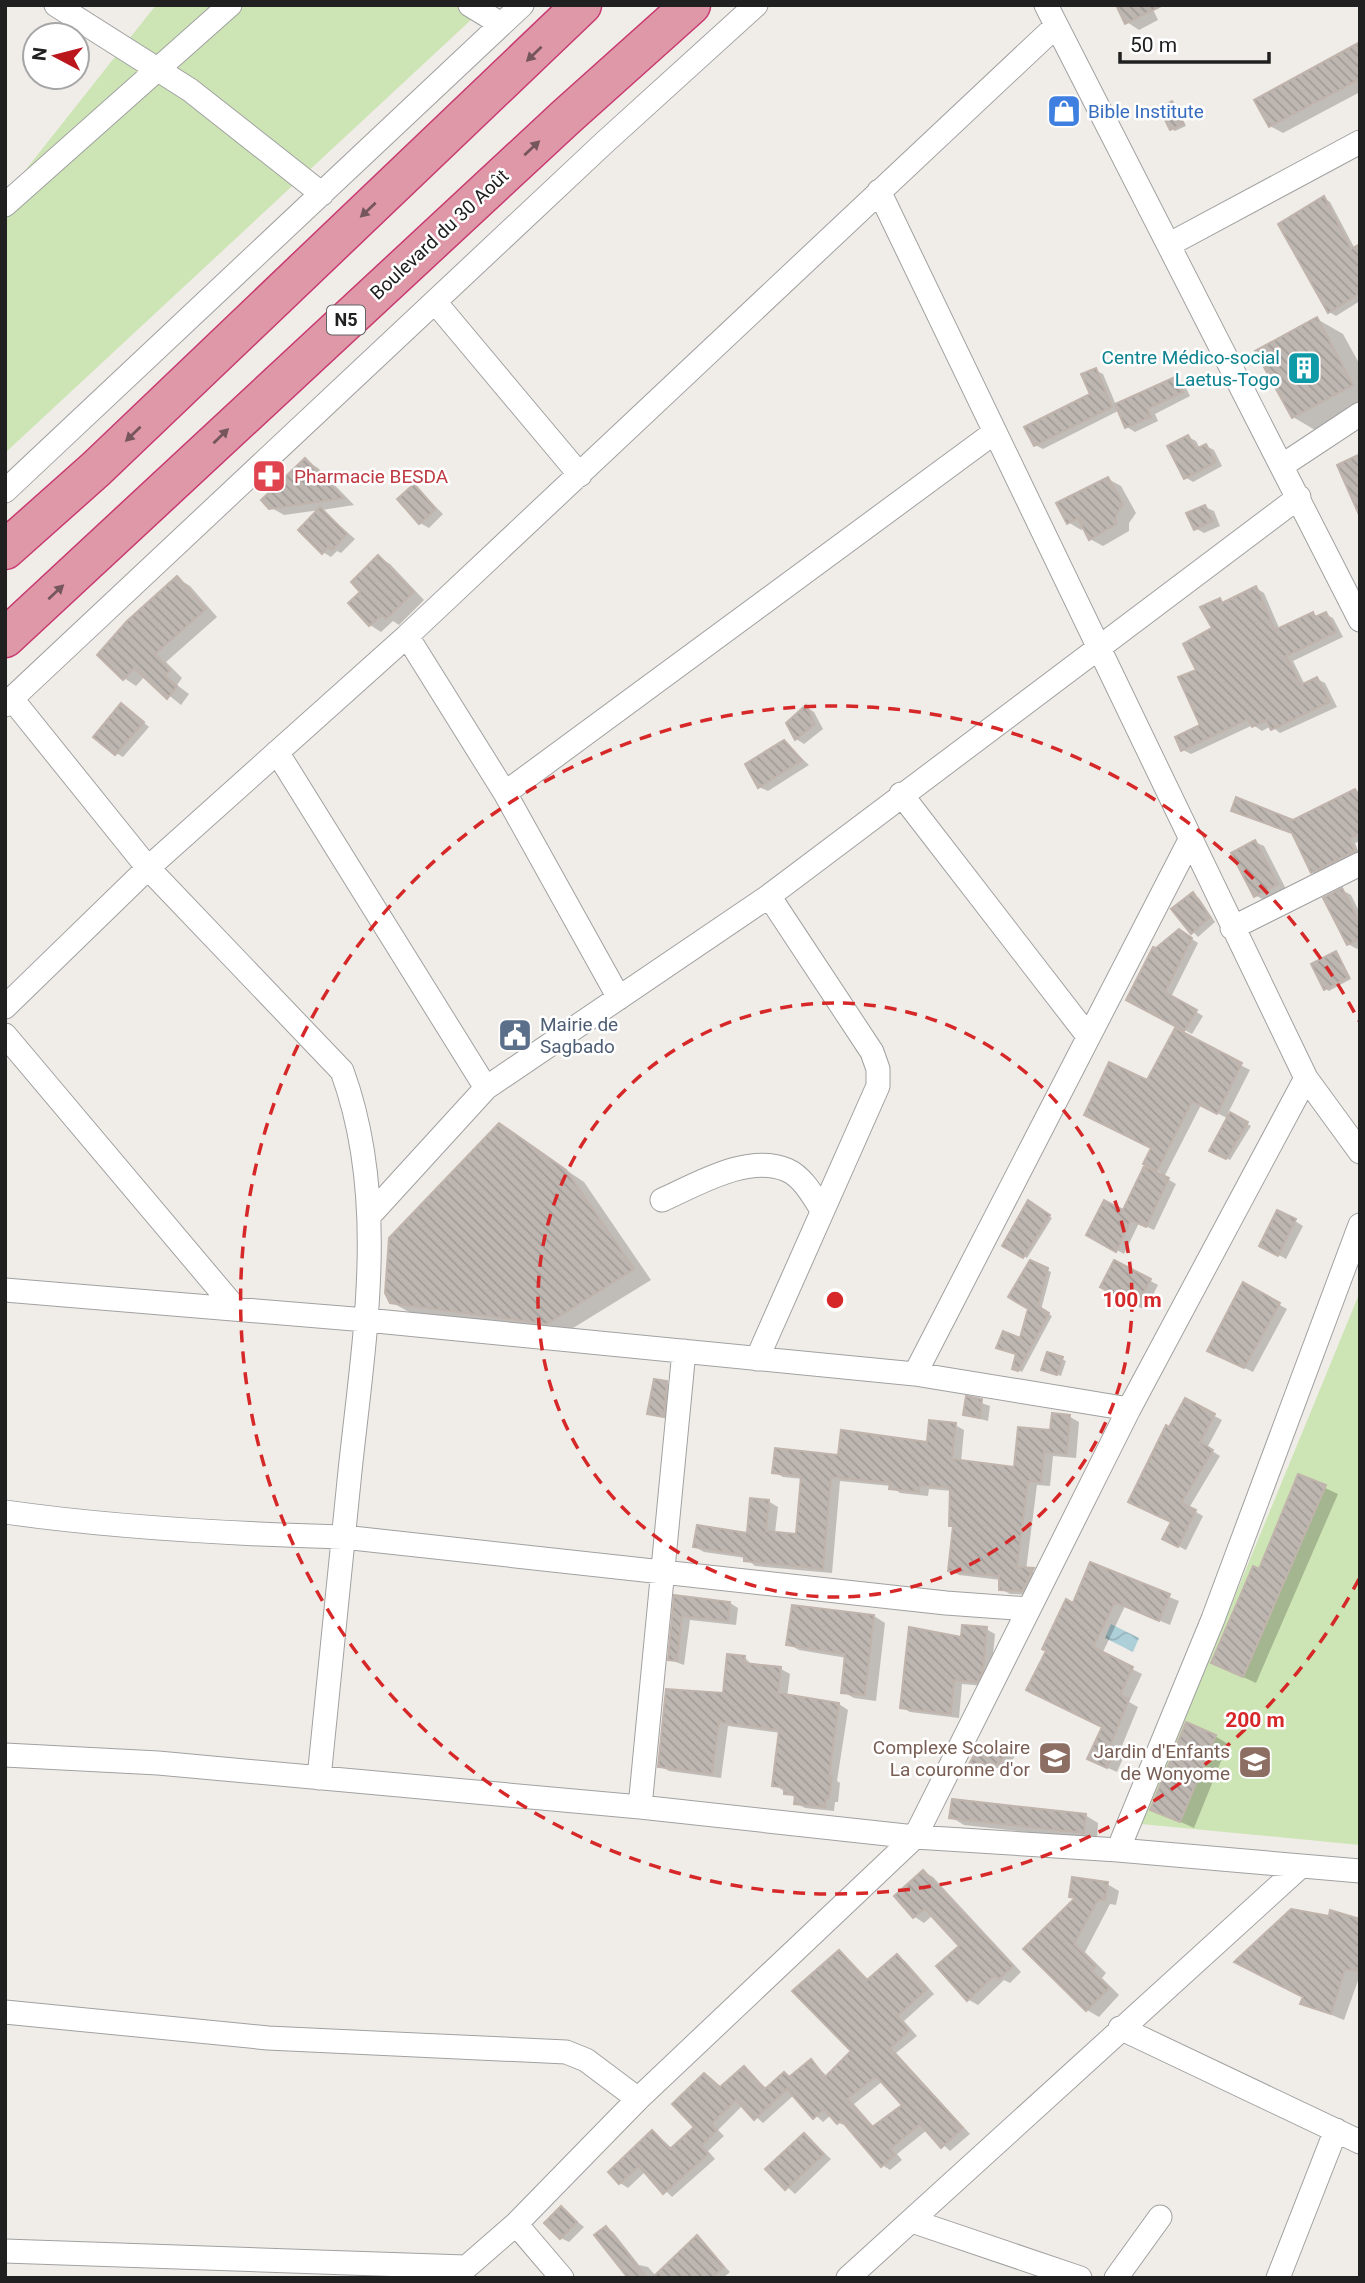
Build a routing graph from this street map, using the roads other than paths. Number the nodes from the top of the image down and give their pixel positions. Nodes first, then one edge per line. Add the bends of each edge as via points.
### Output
1 (55, 5) edge
2 (230, 5) edge
3 (470, 5) edge
4 (522, 5) edge
5 (582, 5) edge
6 (691, 5) edge
7 (756, 5) edge
8 (1046, 5) edge
9 (501, 24) junction
10 (1056, 26) junction
11 (160, 70) junction
12 (1360, 142) edge
13 (879, 191) junction
14 (322, 194) junction
15 (5, 205) edge
16 (1170, 244) junction
17 (435, 302) junction
18 (1360, 414) edge
19 (995, 432) junction
20 (1283, 465) junction
21 (580, 475) junction
22 (5, 491) edge
23 (1299, 497) junction
24 (5, 550) edge
25 (1360, 620) edge
26 (407, 636) junction
27 (5, 638) edge
28 (1098, 647) junction
29 (9, 702) edge
30 (278, 752) junction
31 (505, 793) junction
32 (901, 794) junction
33 (1190, 840) junction
34 (1360, 864) edge
35 (148, 867) junction
36 (769, 896) junction
37 (1233, 928) junction
38 (619, 999) junction
39 (5, 1007) edge
40 (5, 1035) edge
41 (1088, 1036) junction
42 (1306, 1078) junction
43 (486, 1088) junction
44 (1360, 1152) edge
45 (662, 1200) dead end
46 (822, 1210) junction
47 (370, 1215) junction
48 (1360, 1225) edge
49 (5, 1290) edge
50 (236, 1308) junction
51 (366, 1320) junction
52 (684, 1351) junction
53 (757, 1359) junction
54 (915, 1374) junction
55 (1129, 1409) junction
56 (5, 1512) edge
57 (343, 1537) junction
58 (663, 1571) junction
59 (1028, 1609) junction
60 (6, 1755) edge
61 (5, 1776) edge
62 (318, 1778) junction
63 (640, 1807) junction
64 (915, 1837) junction
65 (1118, 1850) junction
66 (1301, 1866) junction
67 (1360, 1871) edge
68 (5, 2012) edge
69 (1120, 2028) junction
70 (638, 2099) junction
71 (1336, 2130) junction
72 (1360, 2141) edge
73 (1160, 2217) dead end
74 (912, 2221) junction
75 (516, 2224) junction
76 (5, 2251) edge
77 (459, 2272) edge
78 (562, 2278) edge
79 (848, 2278) edge
80 (1080, 2278) edge
81 (1116, 2278) edge
82 (1278, 2278) edge

1 - 11 street
2 - 11 street
3 - 9 street
4 - 9 street
5 -> 24 highway via 96,469
27 -> 6 highway, Boulevard du 30 Août / N5
7 - 17 street
8 - 10 street
9 - 14 street
10 - 13 street
10 - 16 street
11 - 14 street via 238,125
11 - 15 street
12 - 16 street
13 - 19 street
13 - 21 street
14 - 22 street
16 - 20 street
17 - 21 street
17 - 29 street
18 - 20 street
19 - 28 street
19 - 31 street
20 - 23 street
21 - 26 street
23 - 25 street
23 - 28 street
26 - 30 street
26 - 31 street
28 - 32 street
28 - 33 street
29 - 35 street
30 - 35 street
30 - 43 street
31 - 38 street
32 - 36 street
32 - 41 street
33 - 37 street
33 - 41 street
34 - 37 street
35 - 39 street
35 - 47 street via 342,1071 357,1118
36 - 38 street
36 - 46 street via 872,1052 878,1069 878,1087
37 - 42 street
38 - 43 street
40 - 50 street
41 - 54 street
42 - 44 street
42 - 55 street
43 - 47 street
45 - 46 street via 732,1168 766,1167 786,1169 804,1183
46 - 53 street
47 - 51 street
48 - 65 street via 1213,1619
49 - 50 street
50 - 51 street
51 - 52 street
51 - 57 street
52 - 53 street
52 - 58 street
53 - 54 street
54 - 55 street
55 - 59 street
56 - 57 street via 246,1534
57 - 58 street
57 - 62 street
58 - 59 street
58 - 63 street
59 - 64 street
60 - 61 street
60 - 62 street
62 - 63 street
63 - 64 street
64 - 65 street
64 - 70 street
65 - 66 street
66 - 67 street
66 - 69 street
68 - 70 street via 268,2038 566,2052 586,2060
69 - 71 street
69 - 74 street
70 - 75 street
71 - 72 street
71 - 82 street
73 - 81 street
74 - 79 street
74 - 80 street
75 - 77 street
75 - 78 street
76 - 77 street

